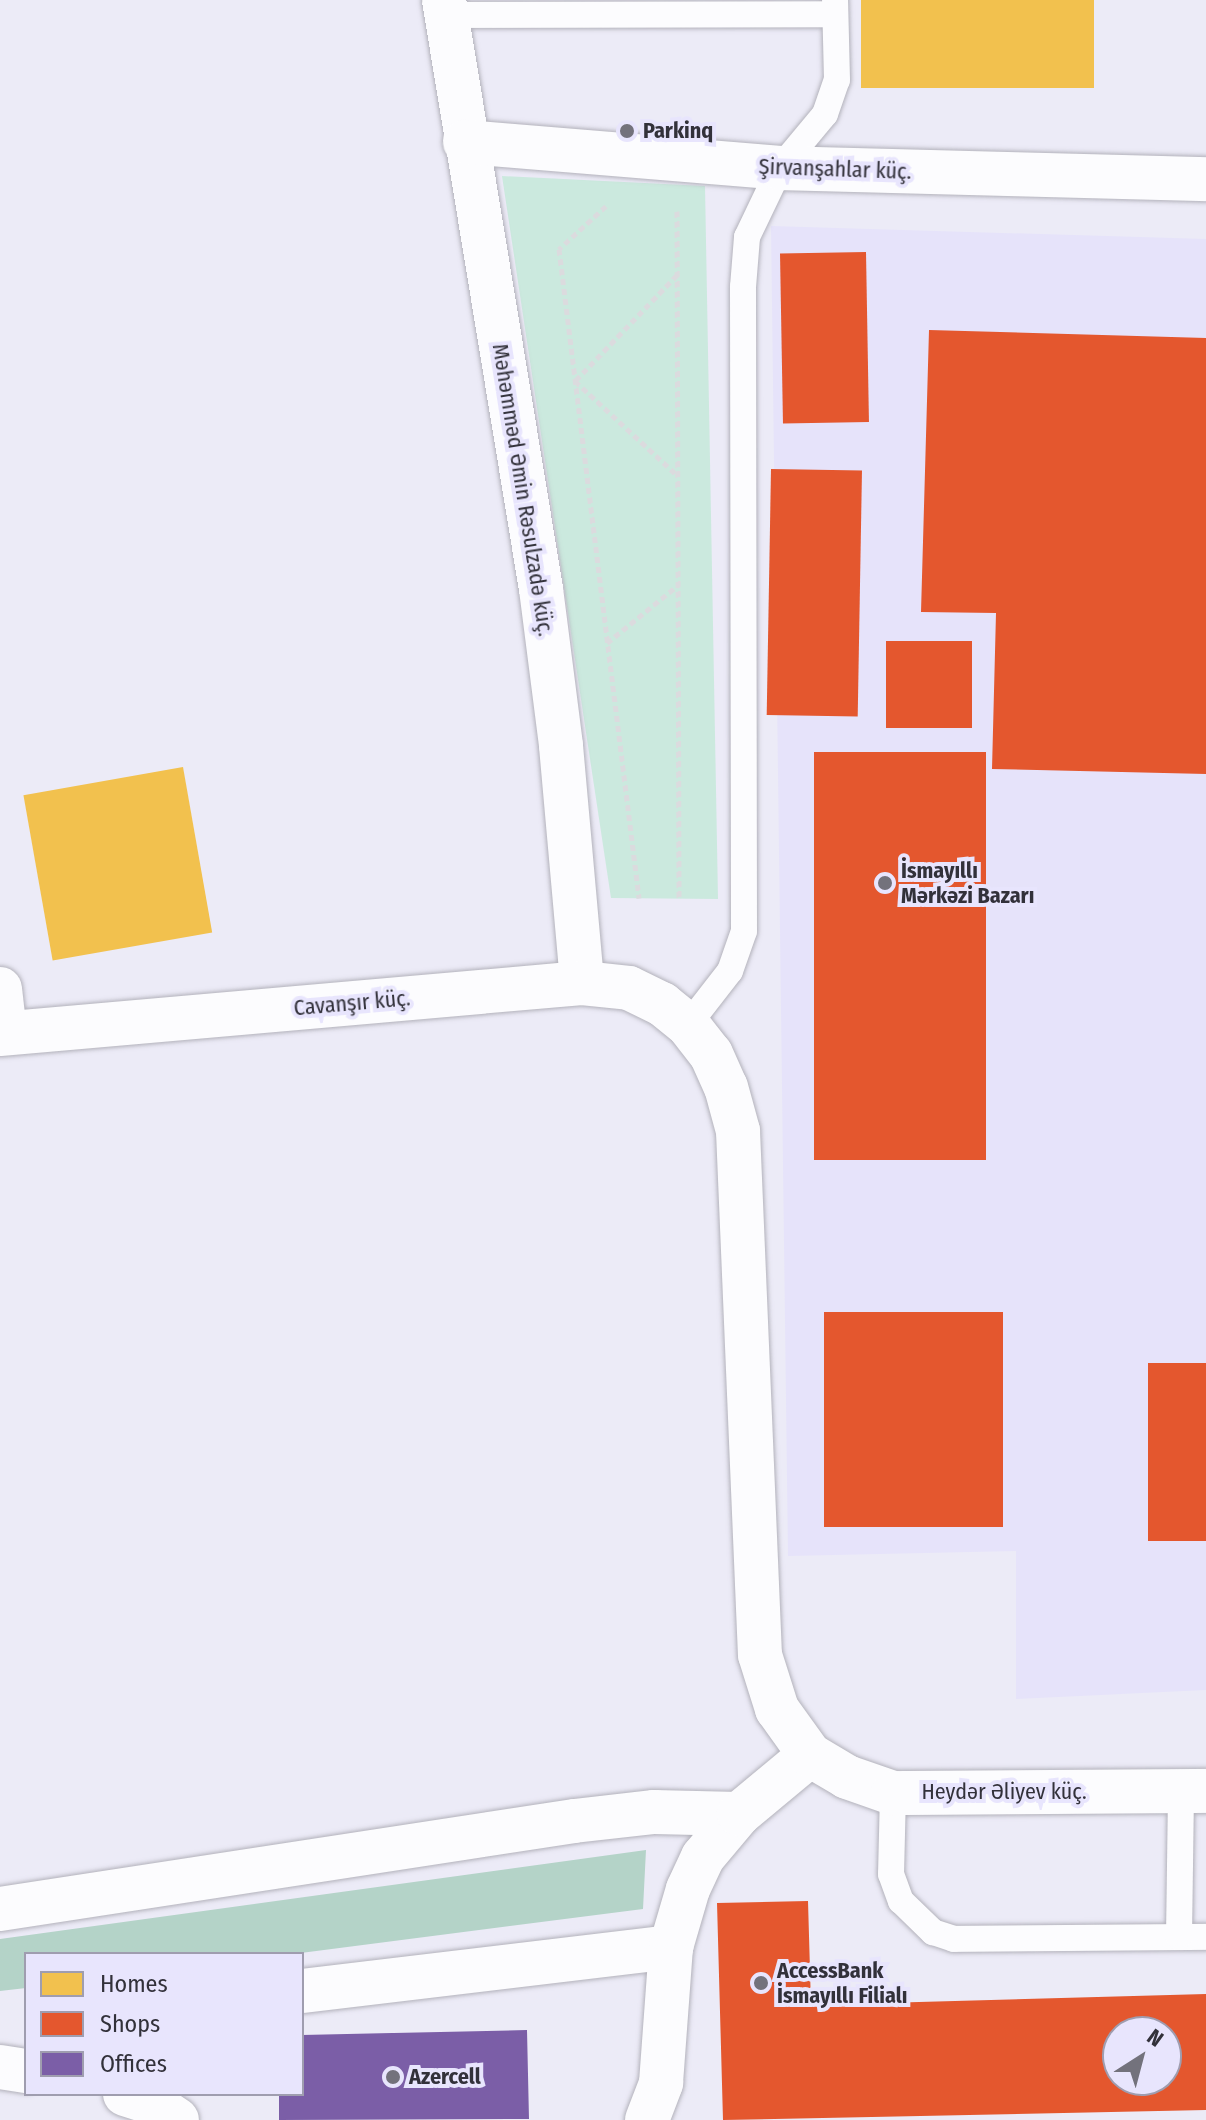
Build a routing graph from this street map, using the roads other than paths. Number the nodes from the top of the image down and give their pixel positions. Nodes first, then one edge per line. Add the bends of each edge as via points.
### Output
1 (835, 7) edge
2 (445, 8) edge
3 (465, 142) junction
4 (780, 168) junction
5 (1206, 179) edge
6 (582, 983) junction
7 (0, 989) edge
8 (688, 1025) junction
9 (2, 1033) edge
10 (810, 1755) junction
11 (1194, 1791) edge
12 (893, 1793) junction
13 (739, 1814) junction
14 (0, 1909) edge
15 (1179, 1937) junction
16 (1206, 1937) edge
17 (671, 1947) junction
18 (304, 1991) edge
19 (0, 2067) edge
20 (24, 2071) edge
21 (650, 2119) edge

1 - 2 lane
1 - 4 lane via 837,80 825,114
2 - 3 street, Məhəmməd Əmin Rəsulzadə küç.
3 - 4 street, Şirvanşahlar küç.
3 - 6 street, Məhəmməd Əmin Rəsulzadə küç. via 541,589
4 - 5 street, Şirvanşahlar küç.
4 - 8 lane via 747,237 743,287 744,931 730,971
6 - 8 street, Cavanşır küç. via 629,988
6 - 9 street, Cavanşır küç.
7 - 9 street, Cavanşır küç.
8 - 10 street, Cavanşır küç. via 711,1054 738,1131 760,1655 777,1709
10 - 12 street, Heydər Əliyev küç. via 847,1777
10 - 13 street
11 - 12 street, Heydər Əliyev küç.
11 - 15 lane
12 - 15 lane via 891,1874 901,1901 933,1932 954,1939
13 - 14 street via 654,1812 574,1821
13 - 17 street via 703,1857
15 - 16 lane
17 - 18 street
17 - 21 street via 661,2083
19 - 20 street

